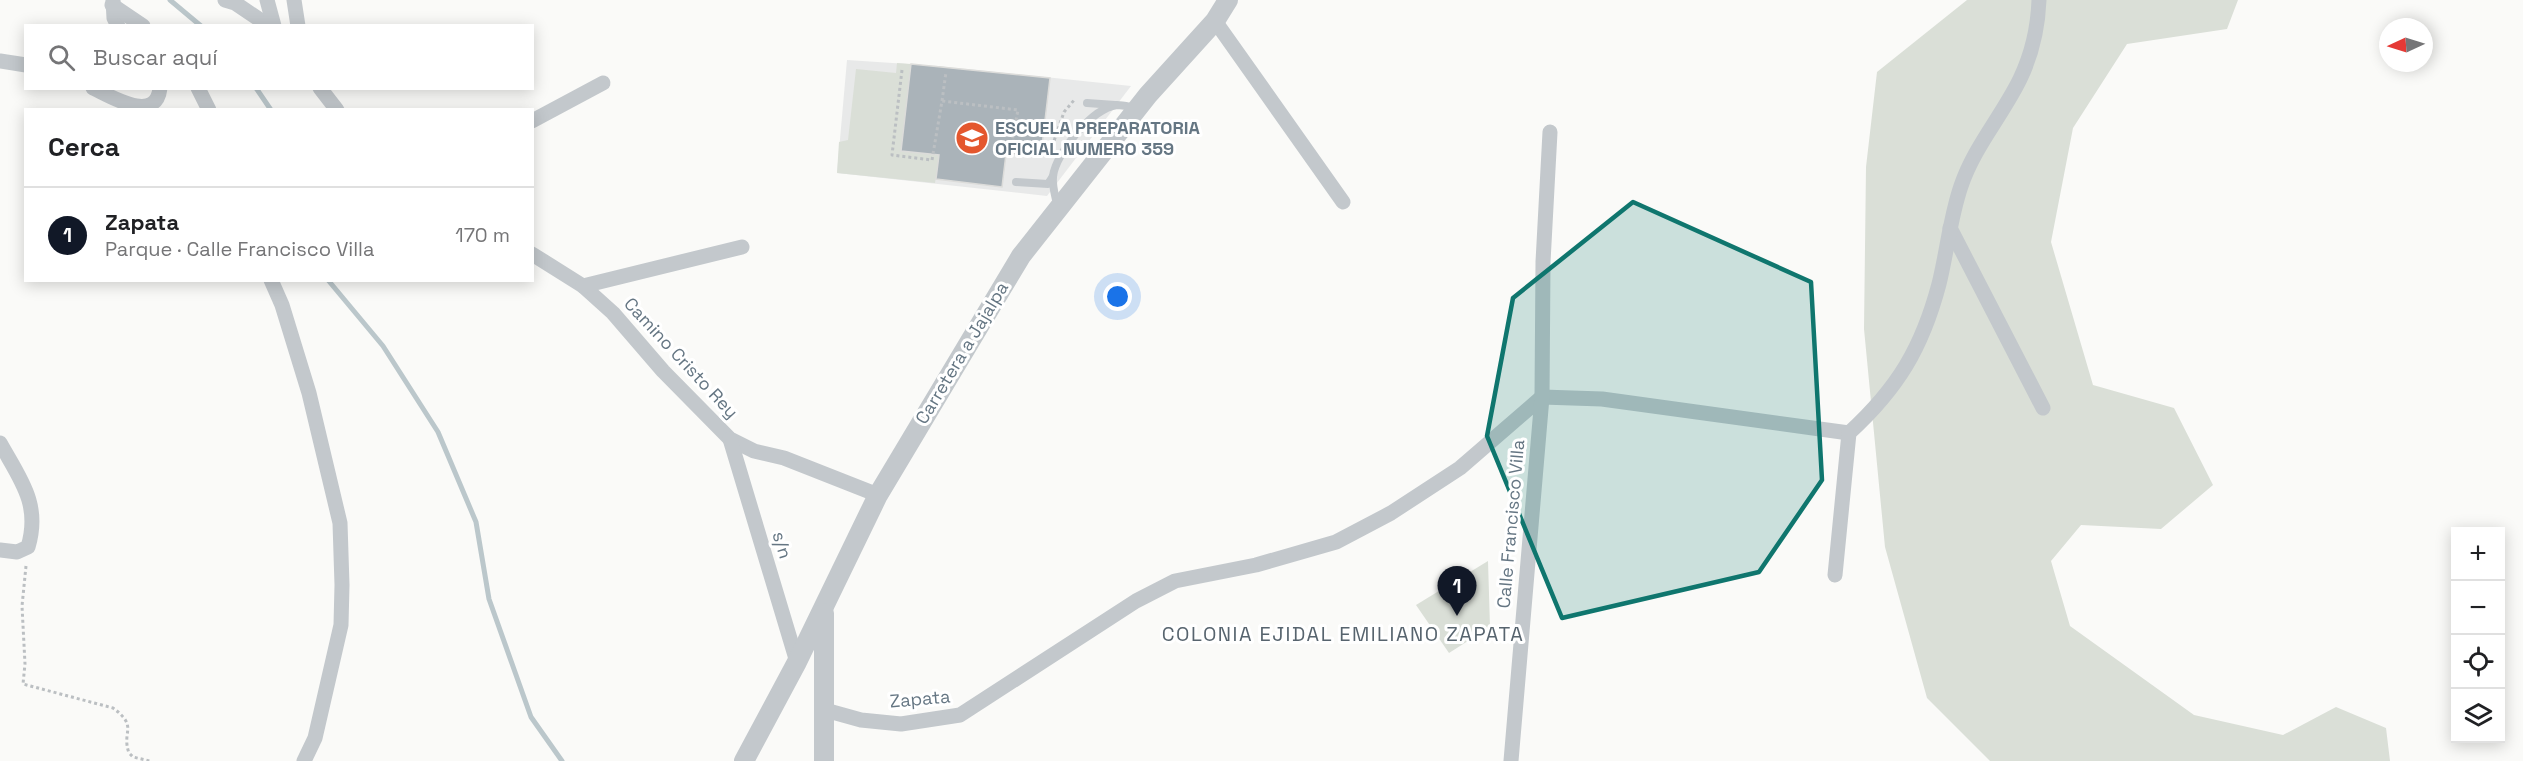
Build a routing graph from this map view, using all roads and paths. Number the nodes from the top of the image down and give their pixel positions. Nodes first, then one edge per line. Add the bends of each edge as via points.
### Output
1 (225, 0) edge
2 (267, 0) edge
3 (294, 0) edge
4 (1228, 0) edge
5 (2039, 0) edge
6 (112, 2) edge
7 (1215, 21) junction
8 (118, 24) edge
9 (140, 24) edge
10 (266, 24) edge
11 (273, 24) edge
12 (298, 24) edge
13 (0, 61) edge
14 (24, 65) edge
15 (902, 70) dead end
16 (946, 72) dead end
17 (603, 83) dead end
18 (96, 90) edge
19 (160, 90) edge
20 (199, 90) edge
21 (322, 90) edge
22 (942, 101) junction
23 (1087, 103) dead end
24 (1116, 105) junction
25 (207, 108) edge
26 (335, 108) edge
27 (1137, 109) junction
28 (534, 120) edge
29 (1550, 132) dead end
30 (1030, 142) dead end
31 (1053, 175) junction
32 (1016, 182) dead end
33 (1343, 202) dead end
34 (1058, 209) junction
35 (1950, 228) junction
36 (742, 247) dead end
37 (534, 255) edge
38 (272, 282) edge
39 (583, 286) junction
40 (1542, 397) junction
41 (2043, 408) dead end
42 (1849, 433) junction
43 (730, 439) junction
44 (0, 443) edge
45 (878, 495) junction
46 (28, 548) junction
47 (0, 550) edge
48 (1835, 575) dead end
49 (824, 607) junction
50 (797, 662) junction
51 (825, 710) junction
52 (150, 761) edge
53 (304, 761) edge
54 (744, 761) edge
55 (824, 761) edge
56 (1510, 761) edge

1 - 10 street
2 - 11 street
3 - 12 street
4 - 7 street, Carretera a Jajalpa
5 - 35 street via 2037,30 2020,79 1961,185
6 - 8 street
6 - 9 street
7 - 27 street, Carretera a Jajalpa
7 - 33 street
13 - 14 street
15 - 22 path via 892,155 932,160
16 - 22 path
17 - 28 street
18 - 19 street via 131,106 153,102
20 - 25 street
21 - 26 street
22 - 30 path via 1018,110 1012,141
23 - 24 lane
24 - 27 lane
24 - 31 lane via 1077,132
27 - 34 street, Carretera a Jajalpa
29 - 40 street, Calle Francisco Villa via 1543,262
31 - 32 lane via 1048,184
31 - 34 lane
34 - 45 street, Carretera a Jajalpa via 1020,256
35 - 41 street
35 - 42 street via 1933,302 1907,367 1877,407
36 - 39 street
37 - 39 street, Camino Cristo Rey
38 - 53 street via 309,393 340,523 341,625 315,738
39 - 43 street, Camino Cristo Rey
40 - 42 street via 1602,399
40 - 51 street, Zapata via 1460,468 1391,513 1336,542 1256,565 1175,581 1108,618 960,716 901,724 861,720
40 - 56 street, Calle Francisco Villa
42 - 48 street
43 - 45 street, Camino Cristo Rey
43 - 50 street, s/n
44 - 46 street via 28,492 33,530
45 - 49 street, Carretera a Jajalpa
46 - 47 street via 16,552
46 - 52 path via 22,606 23,684 113,708 128,723 129,753
49 - 50 street
49 - 51 street, Carretera a Jajalpa
50 - 54 street
51 - 55 street, Carretera a Jajalpa

